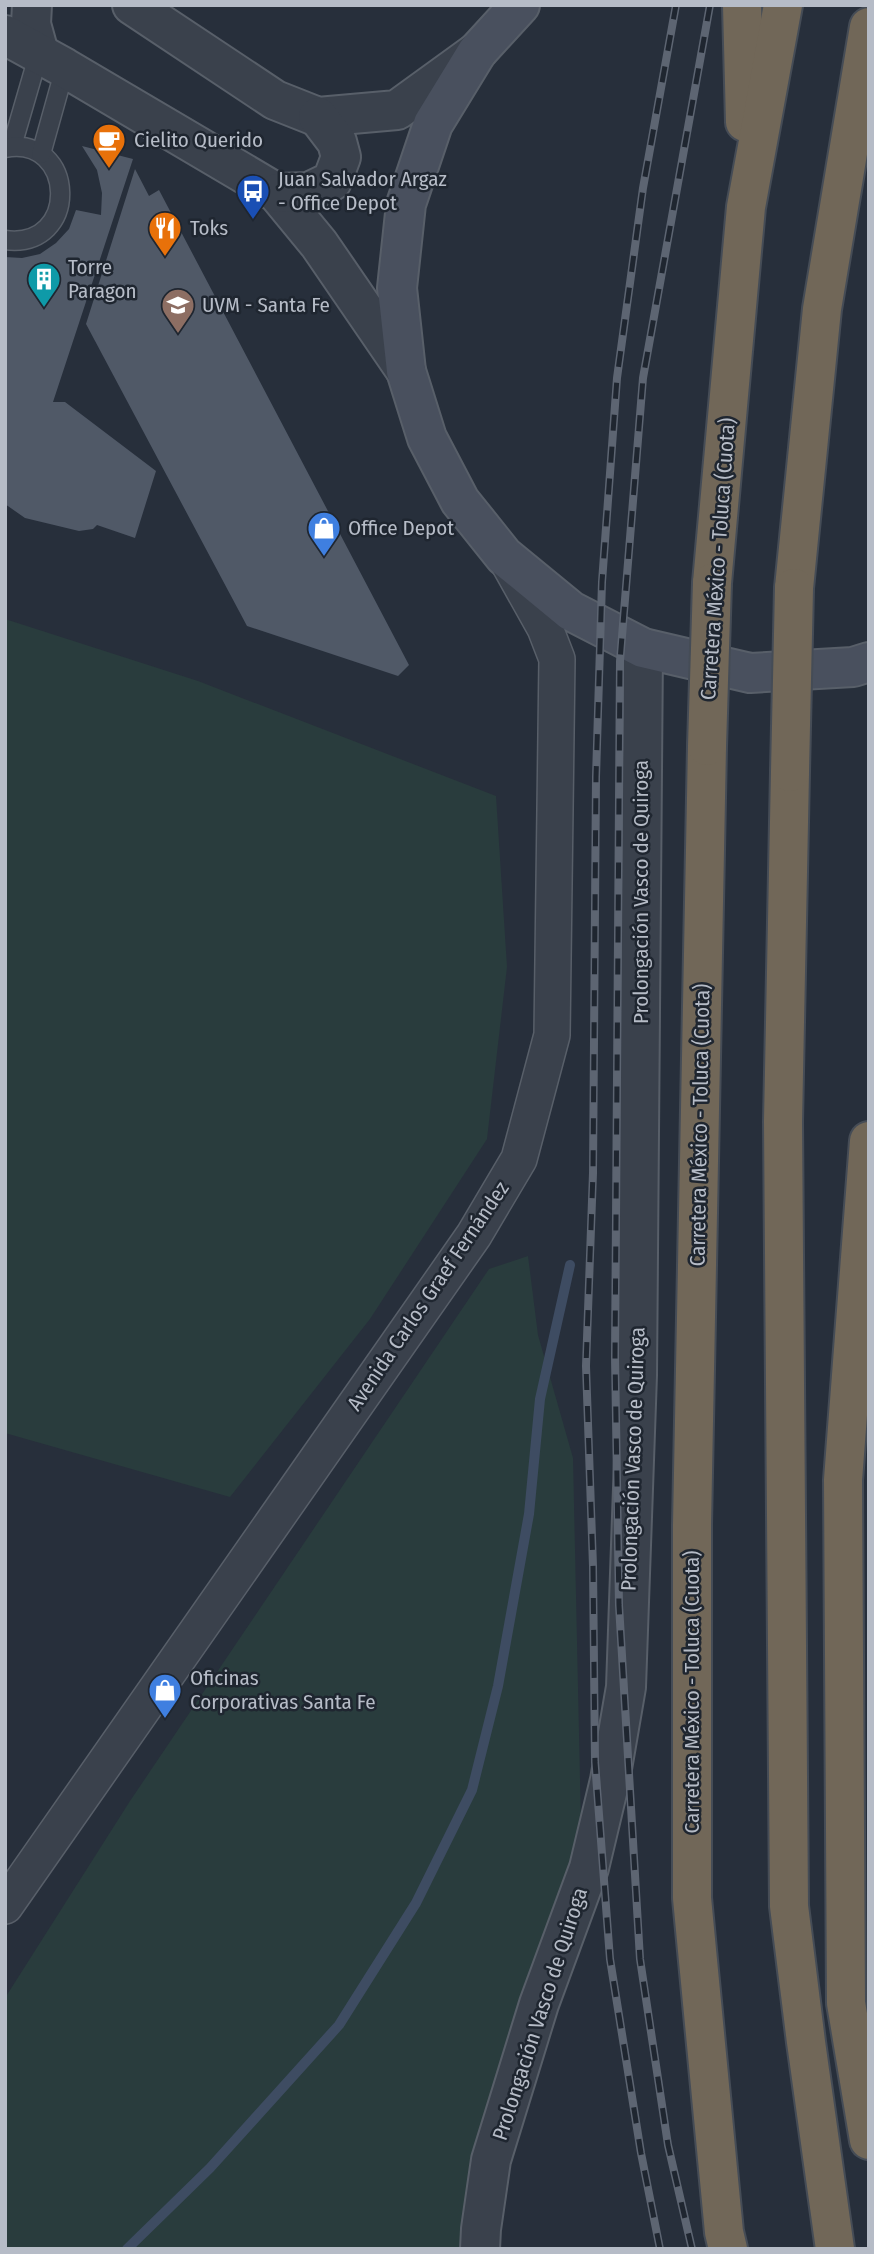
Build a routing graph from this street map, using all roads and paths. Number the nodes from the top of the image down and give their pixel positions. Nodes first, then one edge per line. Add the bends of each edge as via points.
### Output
1 (32, 5) edge
2 (132, 5) edge
3 (520, 5) edge
4 (742, 5) edge
5 (783, 5) edge
6 (869, 27) edge
7 (5, 35) edge
8 (477, 52) junction
9 (52, 60) junction
10 (318, 117) junction
11 (8, 147) edge
12 (41, 154) junction
13 (277, 193) junction
14 (746, 207) junction
15 (5, 240) edge
16 (405, 371) junction
17 (504, 556) junction
18 (643, 648) junction
19 (869, 662) edge
20 (869, 1141) edge
21 (5, 1906) edge
22 (869, 2140) edge
23 (480, 2249) edge
24 (728, 2249) edge
25 (835, 2249) edge

1 - 9 street via 31,24
2 - 10 street via 275,100
3 - 8 main road
4 - 14 highway
5 - 14 highway, Carretera México - Toluca (Cuota)
6 - 25 highway, bridge via 822,309 794,588 783,1122 789,1906
7 - 9 street
8 - 10 street via 397,110
8 - 16 main road via 433,124 406,204 397,288
9 - 11 lane
9 - 12 lane
9 - 13 street
10 - 13 street via 337,142 341,157 331,181 309,192
11 - 12 lane
12 - 15 lane via 60,182 55,216 35,236
13 - 16 street via 319,244
14 - 24 highway, Carretera México - Toluca (Cuota), bridge via 712,583 692,1525 692,1898
16 - 17 main road via 427,438 460,501
17 - 18 main road via 571,611
17 - 21 street, Avenida Carlos Graef Fernández via 545,628 557,659 552,1035 519,1159 474,1235
18 - 19 main road via 750,673 853,667
18 - 23 street, Prolongación Vasco de Quiroga via 637,1375 626,1686 589,1868 539,2004 491,2160
20 - 22 highway via 843,1480 846,2004

